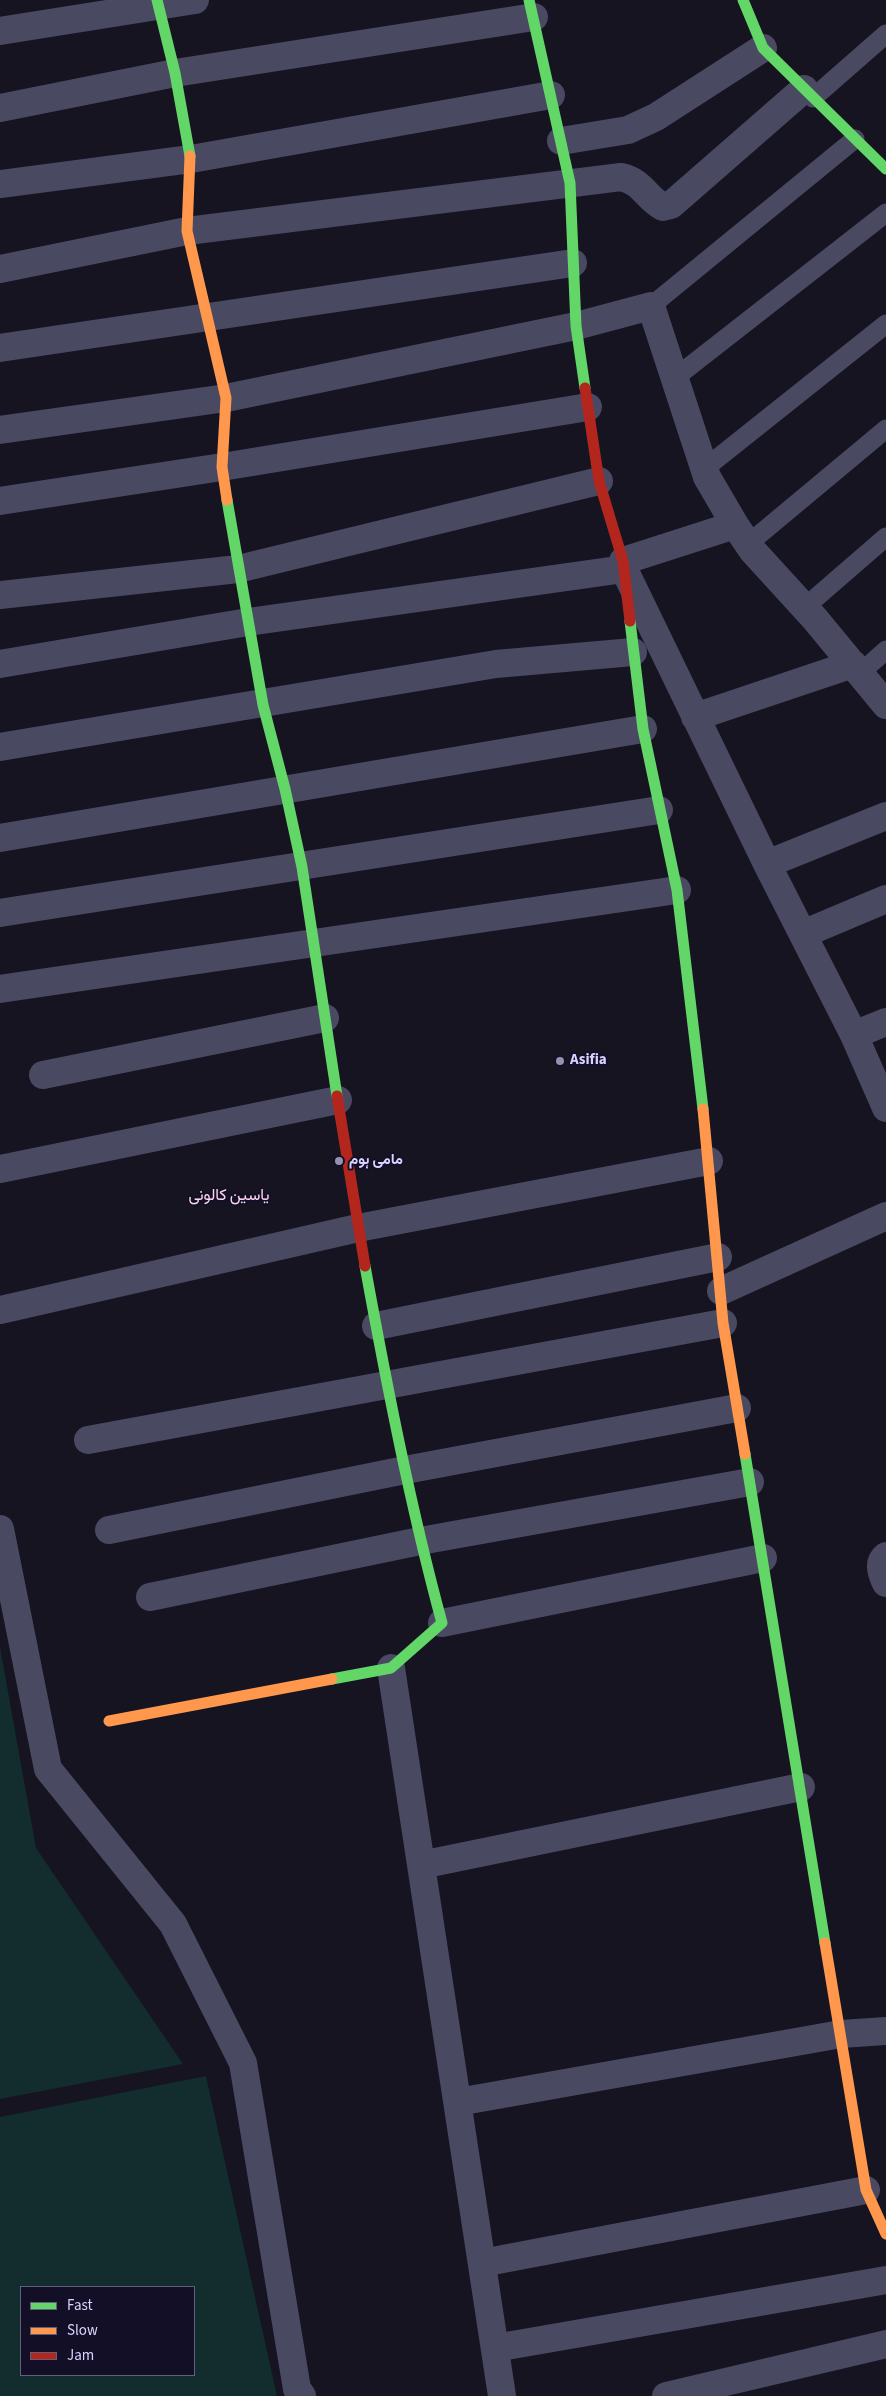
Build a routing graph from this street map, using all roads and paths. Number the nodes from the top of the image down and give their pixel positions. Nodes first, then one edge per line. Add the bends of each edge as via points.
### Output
1 (194, 0) edge
2 (744, 1) edge
3 (157, 3) edge
4 (532, 9) edge
5 (0, 31) edge
6 (886, 34) edge
7 (763, 48) junction
8 (175, 73) junction
9 (808, 94) junction
10 (552, 95) junction
11 (0, 108) edge
12 (855, 138) junction
13 (561, 141) junction
14 (191, 158) junction
15 (886, 169) edge
16 (570, 183) junction
17 (0, 184) edge
18 (886, 213) edge
19 (187, 231) junction
20 (573, 263) junction
21 (0, 269) edge
22 (651, 306) junction
23 (207, 317) junction
24 (886, 324) edge
25 (576, 326) junction
26 (0, 348) edge
27 (676, 377) junction
28 (226, 398) junction
29 (588, 407) junction
30 (0, 430) edge
31 (886, 430) edge
32 (222, 467) junction
33 (704, 468) junction
34 (599, 480) junction
35 (0, 501) edge
36 (741, 535) junction
37 (886, 537) edge
38 (624, 565) junction
39 (238, 569) junction
40 (0, 595) edge
41 (804, 608) junction
42 (248, 622) junction
43 (886, 650) edge
44 (633, 652) junction
45 (0, 664) edge
46 (856, 669) junction
47 (263, 704) junction
48 (886, 705) edge
49 (696, 717) junction
50 (644, 729) junction
51 (0, 747) edge
52 (286, 789) junction
53 (659, 810) junction
54 (886, 816) edge
55 (0, 838) edge
56 (767, 864) junction
57 (302, 868) junction
58 (677, 890) junction
59 (886, 899) edge
60 (0, 913) edge
61 (803, 934) junction
62 (313, 943) junction
63 (0, 990) edge
64 (325, 1018) junction
65 (886, 1022) edge
66 (854, 1035) junction
67 (44, 1075) dead end
68 (338, 1100) junction
69 (886, 1108) edge
70 (709, 1161) junction
71 (0, 1169) edge
72 (886, 1216) edge
73 (358, 1228) junction
74 (718, 1257) junction
75 (721, 1291) junction
76 (0, 1310) edge
77 (723, 1323) junction
78 (376, 1326) junction
79 (387, 1386) junction
80 (737, 1408) junction
81 (88, 1440) dead end
82 (405, 1470) junction
83 (750, 1482) junction
84 (0, 1529) edge
85 (109, 1530) dead end
86 (420, 1541) junction
87 (886, 1556) edge
88 (763, 1558) junction
89 (886, 1583) edge
90 (150, 1598) dead end
91 (442, 1623) junction
92 (391, 1668) junction
93 (109, 1721) dead end
94 (801, 1787) junction
95 (421, 1865) junction
96 (886, 2032) edge
97 (841, 2034) junction
98 (458, 2102) junction
99 (866, 2190) junction
100 (886, 2234) edge
101 (482, 2263) junction
102 (886, 2280) edge
103 (886, 2344) edge
104 (495, 2348) junction
105 (302, 2396) edge
106 (502, 2396) edge
107 (666, 2396) edge

1 - 3 street
2 - 7 street
3 - 5 street
3 - 8 street
4 - 8 street
4 - 10 street
6 - 9 lane
7 - 9 street
7 - 13 street via 656,117 628,130
8 - 11 street
8 - 14 street
9 - 12 street
9 - 16 street via 671,205 663,208 632,179 621,177
10 - 13 street
10 - 14 street
12 - 15 street
12 - 22 lane
13 - 16 street
14 - 17 street
14 - 19 street
16 - 19 street
16 - 20 street
18 - 27 lane
19 - 21 street
19 - 23 street
20 - 23 street
20 - 25 street
22 - 25 street
22 - 27 street
23 - 26 street
23 - 28 street
24 - 33 lane
25 - 28 street
25 - 29 street
27 - 33 street
28 - 30 street
28 - 32 street
29 - 32 street
29 - 34 street
31 - 36 lane
32 - 35 street
32 - 39 street
33 - 36 street
34 - 38 street
34 - 39 street
36 - 38 street
36 - 41 street
37 - 41 lane
38 - 42 street
38 - 44 street
38 - 49 street
39 - 40 street
39 - 42 street
41 - 46 street
42 - 45 street
42 - 47 street
43 - 46 lane
44 - 47 street via 496,664
44 - 50 street
46 - 48 street
46 - 49 street
47 - 51 street
47 - 52 street
49 - 56 street
50 - 52 street
50 - 53 street
52 - 55 street
52 - 57 street
53 - 57 street
53 - 58 street
54 - 56 street
56 - 61 street
57 - 60 street
57 - 62 street
58 - 62 street
58 - 70 street
59 - 61 street
61 - 66 street
62 - 63 street
62 - 64 street
64 - 67 street
64 - 68 street
65 - 66 street
66 - 69 street
68 - 71 street
68 - 73 street
70 - 73 street
70 - 74 street
72 - 75 street
73 - 76 street
73 - 78 street
74 - 75 street
74 - 78 street
75 - 77 street
77 - 79 street
77 - 80 street
78 - 79 street
79 - 81 street
79 - 82 street
80 - 82 street
80 - 83 street
82 - 85 street
82 - 86 street
83 - 86 street
83 - 88 street
84 - 105 street via 48,1769 173,1924 243,2063 298,2389
86 - 90 street
86 - 91 street
87 - 89 street via 881,1565
88 - 91 street
88 - 94 street
91 - 92 street
92 - 93 street
92 - 95 street
94 - 95 street
94 - 97 street
95 - 98 street
96 - 97 street
97 - 98 street
97 - 99 street
98 - 101 street
99 - 100 street
99 - 101 street
101 - 104 street
102 - 104 street
103 - 107 street
104 - 106 street

